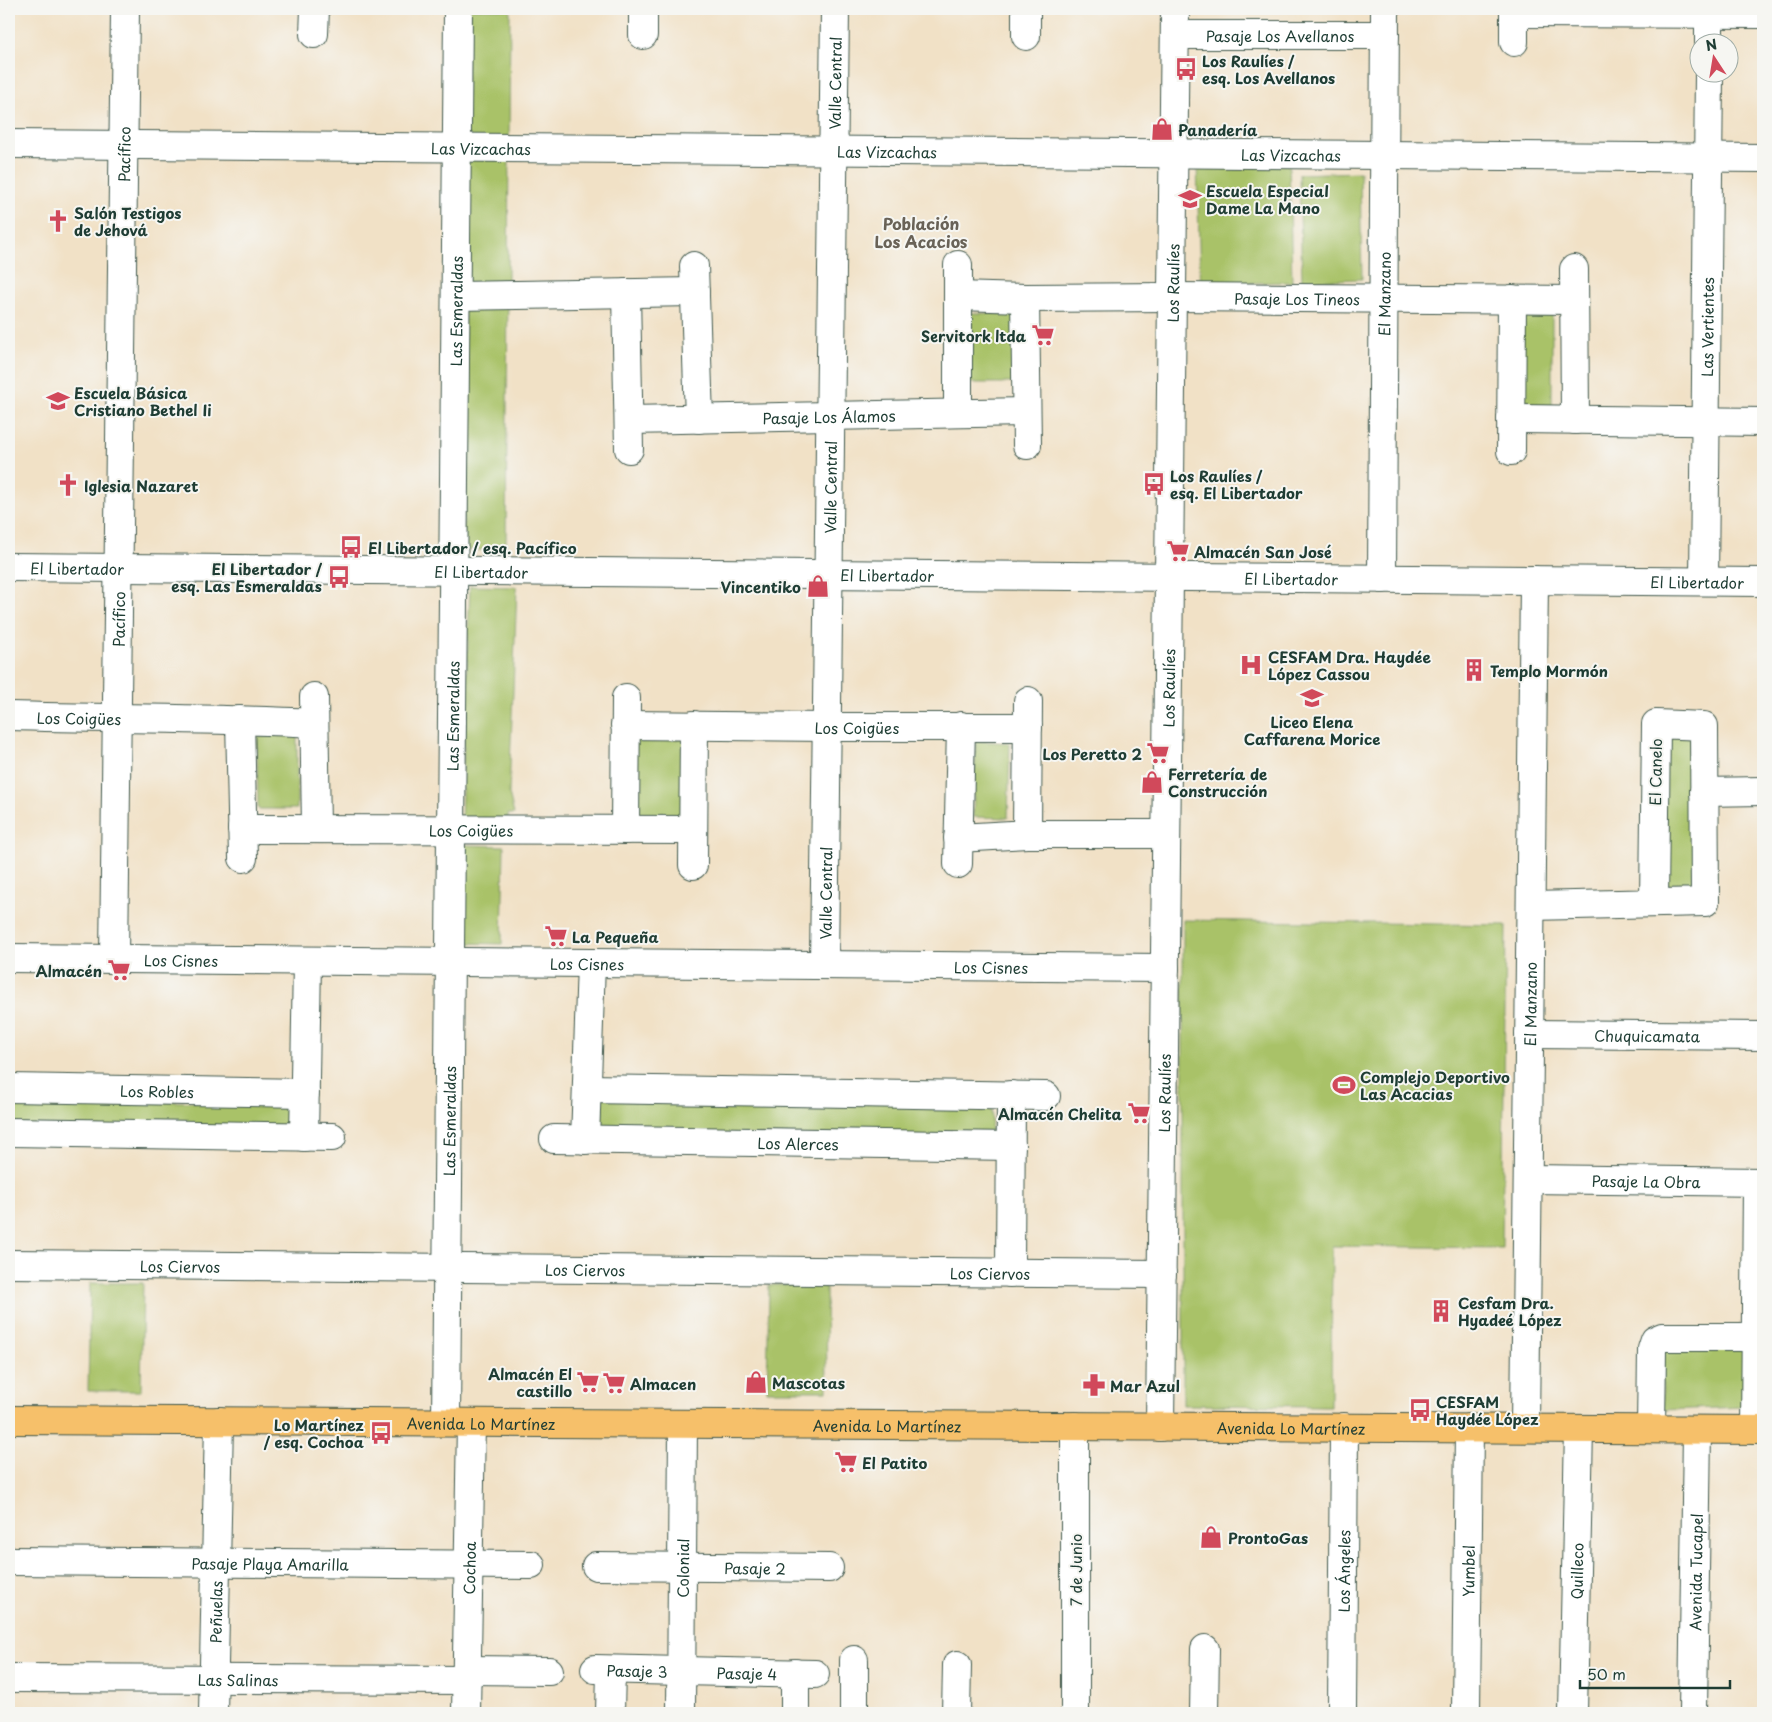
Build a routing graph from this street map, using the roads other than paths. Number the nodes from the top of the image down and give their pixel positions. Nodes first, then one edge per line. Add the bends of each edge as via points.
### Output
1 (125, 9) edge
2 (458, 9) edge
3 (835, 9) edge
4 (1026, 9) edge
5 (1514, 11) edge
6 (1577, 11) edge
7 (1709, 11) edge
8 (1763, 14) edge
9 (1175, 22) edge
10 (1385, 22) edge
11 (1709, 32) edge
12 (1026, 36) dead end
13 (1514, 42) dead end
14 (1709, 82) edge
15 (9, 144) edge
16 (124, 145) junction
17 (457, 148) junction
18 (834, 152) junction
19 (1173, 155) junction
20 (1385, 156) junction
21 (1708, 158) junction
22 (1763, 158) edge
23 (958, 265) dead end
24 (1574, 269) dead end
25 (626, 293) junction
26 (456, 296) junction
27 (958, 296) junction
28 (1171, 297) junction
29 (1025, 298) junction
30 (1384, 298) junction
31 (1512, 299) junction
32 (1574, 300) junction
33 (1026, 412) junction
34 (958, 413) junction
35 (831, 416) junction
36 (698, 419) junction
37 (1511, 419) junction
38 (628, 420) junction
39 (1575, 420) junction
40 (1705, 421) junction
41 (1763, 422) edge
42 (1027, 445) dead end
43 (629, 449) dead end
44 (1511, 451) dead end
45 (9, 567) edge
46 (118, 568) junction
47 (454, 571) junction
48 (829, 574) junction
49 (1168, 577) junction
50 (1382, 579) junction
51 (1534, 580) junction
52 (1704, 581) junction
53 (1763, 582) edge
54 (9, 716) edge
55 (117, 719) junction
56 (240, 720) junction
57 (694, 724) junction
58 (961, 726) junction
59 (827, 727) junction
60 (1763, 791) edge
61 (1704, 792) junction
62 (242, 829) junction
63 (316, 829) junction
64 (451, 830) junction
65 (625, 830) junction
66 (693, 830) junction
67 (1026, 834) junction
68 (1166, 834) junction
69 (243, 858) dead end
70 (693, 865) dead end
71 (1654, 903) junction
72 (1531, 906) junction
73 (9, 958) edge
74 (114, 959) junction
75 (307, 961) junction
76 (450, 962) junction
77 (591, 963) junction
78 (824, 965) junction
79 (1164, 968) junction
80 (1529, 1034) junction
81 (1763, 1036) edge
82 (9, 1088) edge
83 (587, 1089) junction
84 (305, 1093) junction
85 (1011, 1095) junction
86 (1046, 1096) dead end
87 (9, 1132) edge
88 (304, 1137) junction
89 (332, 1137) dead end
90 (554, 1139) dead end
91 (585, 1140) junction
92 (1011, 1146) junction
93 (1528, 1179) junction
94 (1760, 1182) edge
95 (9, 1264) edge
96 (448, 1268) junction
97 (1010, 1273) junction
98 (1162, 1274) junction
99 (1756, 1337) junction
100 (9, 1420) edge
101 (219, 1421) junction
102 (459, 1422) junction
103 (683, 1424) junction
104 (1075, 1426) junction
105 (1160, 1427) junction
106 (1344, 1428) junction
107 (1469, 1428) junction
108 (1525, 1428) junction
109 (1578, 1429) junction
110 (1651, 1429) junction
111 (1696, 1430) junction
112 (1759, 1430) edge
113 (9, 1560) edge
114 (216, 1563) junction
115 (468, 1565) junction
116 (531, 1565) dead end
117 (596, 1566) dead end
118 (682, 1567) junction
119 (828, 1568) dead end
120 (1205, 1648) dead end
121 (854, 1660) dead end
122 (956, 1665) dead end
123 (549, 1671) dead end
124 (681, 1671) junction
125 (467, 1675) junction
126 (9, 1678) edge
127 (214, 1679) junction
128 (213, 1713) edge
129 (466, 1713) edge
130 (610, 1713) edge
131 (681, 1713) edge
132 (795, 1713) edge
133 (854, 1713) edge
134 (956, 1713) edge
135 (1075, 1713) edge
136 (1204, 1713) edge
137 (1342, 1713) edge
138 (1466, 1713) edge
139 (1573, 1713) edge
140 (1693, 1713) edge

1 - 16 street, Pacífico
2 - 17 street, Las Esmeraldas
3 - 18 street, Valle Central
4 - 12 street
5 - 6 street
5 - 13 street
6 - 7 street
7 - 8 street
7 - 11 street
9 - 10 street, Pasaje Los Avellanos
9 - 19 street, Los Raulíes
10 - 20 street, El Manzano
14 - 21 street, Las Vertientes
15 - 16 street, Las Vizcachas
16 - 17 street, Las Vizcachas
16 - 46 street, Pacífico
17 - 18 street, Las Vizcachas
17 - 26 street, Las Esmeraldas
18 - 19 street, Las Vizcachas
18 - 35 street, Valle Central
19 - 20 street, Las Vizcachas
19 - 28 street, Los Raulíes
20 - 21 street, Las Vizcachas
20 - 30 street, El Manzano
21 - 22 street, Las Vizcachas
21 - 40 street, Las Vertientes
23 - 27 street
24 - 32 street
25 - 26 street
25 - 36 street via 694,279
25 - 38 street
26 - 47 street, Las Esmeraldas
27 - 29 street
27 - 34 street
28 - 29 street
28 - 30 street, Pasaje Los Tineos
28 - 49 street, Los Raulíes
29 - 33 street
30 - 31 street, Pasaje Los Tineos
30 - 50 street, El Manzano
31 - 32 street, Pasaje Los Tineos
31 - 37 street
32 - 39 street
33 - 34 street, Pasaje Los Álamos
33 - 42 street
34 - 35 street, Pasaje Los Álamos
35 - 36 street, Pasaje Los Álamos
35 - 48 street, Valle Central
36 - 38 street, Pasaje Los Álamos
37 - 39 street
37 - 44 street
38 - 43 street
39 - 40 street
40 - 41 street
40 - 52 street, Las Vertientes
45 - 46 street, El Libertador
46 - 47 street, El Libertador
46 - 55 street, Pacífico
47 - 48 street, El Libertador
47 - 64 street, Las Esmeraldas
48 - 49 street, El Libertador
48 - 59 street, Valle Central
49 - 50 street, El Libertador
49 - 68 street, Los Raulíes
50 - 51 street, El Libertador
51 - 52 street, El Libertador
51 - 72 street, El Manzano
52 - 53 street, El Libertador
54 - 55 street, Los Coigües
55 - 56 street, Los Coigües
55 - 74 street, Pacífico
56 - 62 street
56 - 63 street, Los Coigües via 314,710
57 - 59 street, Los Coigües
57 - 65 street, Los Coigües via 626,711
57 - 66 street
58 - 59 street, Los Coigües
58 - 67 street, Los Coigües via 1028,714
58 - 67 street via 958,851
59 - 78 street, Valle Central
60 - 61 street
61 - 71 street, El Canelo via 1704,902
61 - 71 street, El Canelo via 1704,726 1656,724
62 - 63 street, Los Coigües
62 - 69 street
63 - 64 street, Los Coigües
64 - 65 street, Los Coigües
64 - 76 street, Las Esmeraldas
65 - 66 street, Los Coigües
66 - 70 street
67 - 68 street
68 - 79 street, Los Raulíes
71 - 72 street, El Canelo
72 - 80 street, El Manzano
73 - 74 street, Los Cisnes
74 - 75 street, Los Cisnes
75 - 76 street, Los Cisnes
75 - 84 street
76 - 77 street, Los Cisnes
76 - 96 street, Las Esmeraldas
77 - 78 street, Los Cisnes
77 - 83 street
78 - 79 street, Los Cisnes
79 - 98 street, Los Raulíes
80 - 81 street, Chuquicamata
80 - 93 street, El Manzano
82 - 84 street, Los Robles
83 - 85 street
83 - 91 street
84 - 88 street
85 - 86 street
85 - 92 street
87 - 88 street
88 - 89 street
90 - 91 street, Los Alerces
91 - 92 street, Los Alerces
92 - 97 street
93 - 94 street, Pasaje La Obra
93 - 108 street, El Manzano
94 - 99 street
95 - 96 street, Los Ciervos
96 - 97 street, Los Ciervos
96 - 102 street, Las Esmeraldas
97 - 98 street, Los Ciervos
98 - 105 street, Los Raulíes
99 - 110 street via 1662,1337 1655,1340 1652,1349
99 - 112 street
100 - 101 main road, Avenida Lo Martínez
101 - 102 main road, Avenida Lo Martínez
101 - 114 street, Peñuelas
102 - 103 main road, Avenida Lo Martínez
102 - 115 street, Cochoa
103 - 104 main road, Avenida Lo Martínez
103 - 118 street, Colonial
104 - 105 main road, Avenida Lo Martínez
104 - 135 street, 7 de Junio
105 - 106 main road, Avenida Lo Martínez
106 - 107 main road, Avenida Lo Martínez
106 - 137 street, Los Ángeles
107 - 108 main road, Avenida Lo Martínez
107 - 138 street, Yumbel
108 - 109 main road, Avenida Lo Martínez
109 - 110 main road, Avenida Lo Martínez
109 - 139 street, Quilleco
110 - 111 main road, Avenida Lo Martínez
111 - 112 main road, Avenida Lo Martínez
111 - 140 street, Avenida Tucapel
113 - 114 street, Pasaje Playa Amarilla
114 - 115 street, Pasaje Playa Amarilla
114 - 127 street, Peñuelas
115 - 116 street, Pasaje Playa Amarilla
115 - 125 street, Cochoa
117 - 118 street, Pasaje 2
118 - 119 street, Pasaje 2
118 - 124 street, Colonial
120 - 136 street
121 - 133 street
122 - 134 street
123 - 125 street, Las Salinas
124 - 130 street, Pasaje 3 via 603,1669
124 - 131 street, Colonial
124 - 132 street, Pasaje 4 via 805,1673
125 - 127 street, Las Salinas
125 - 129 street, Cochoa
126 - 127 street, Las Salinas
127 - 128 street, Peñuelas

